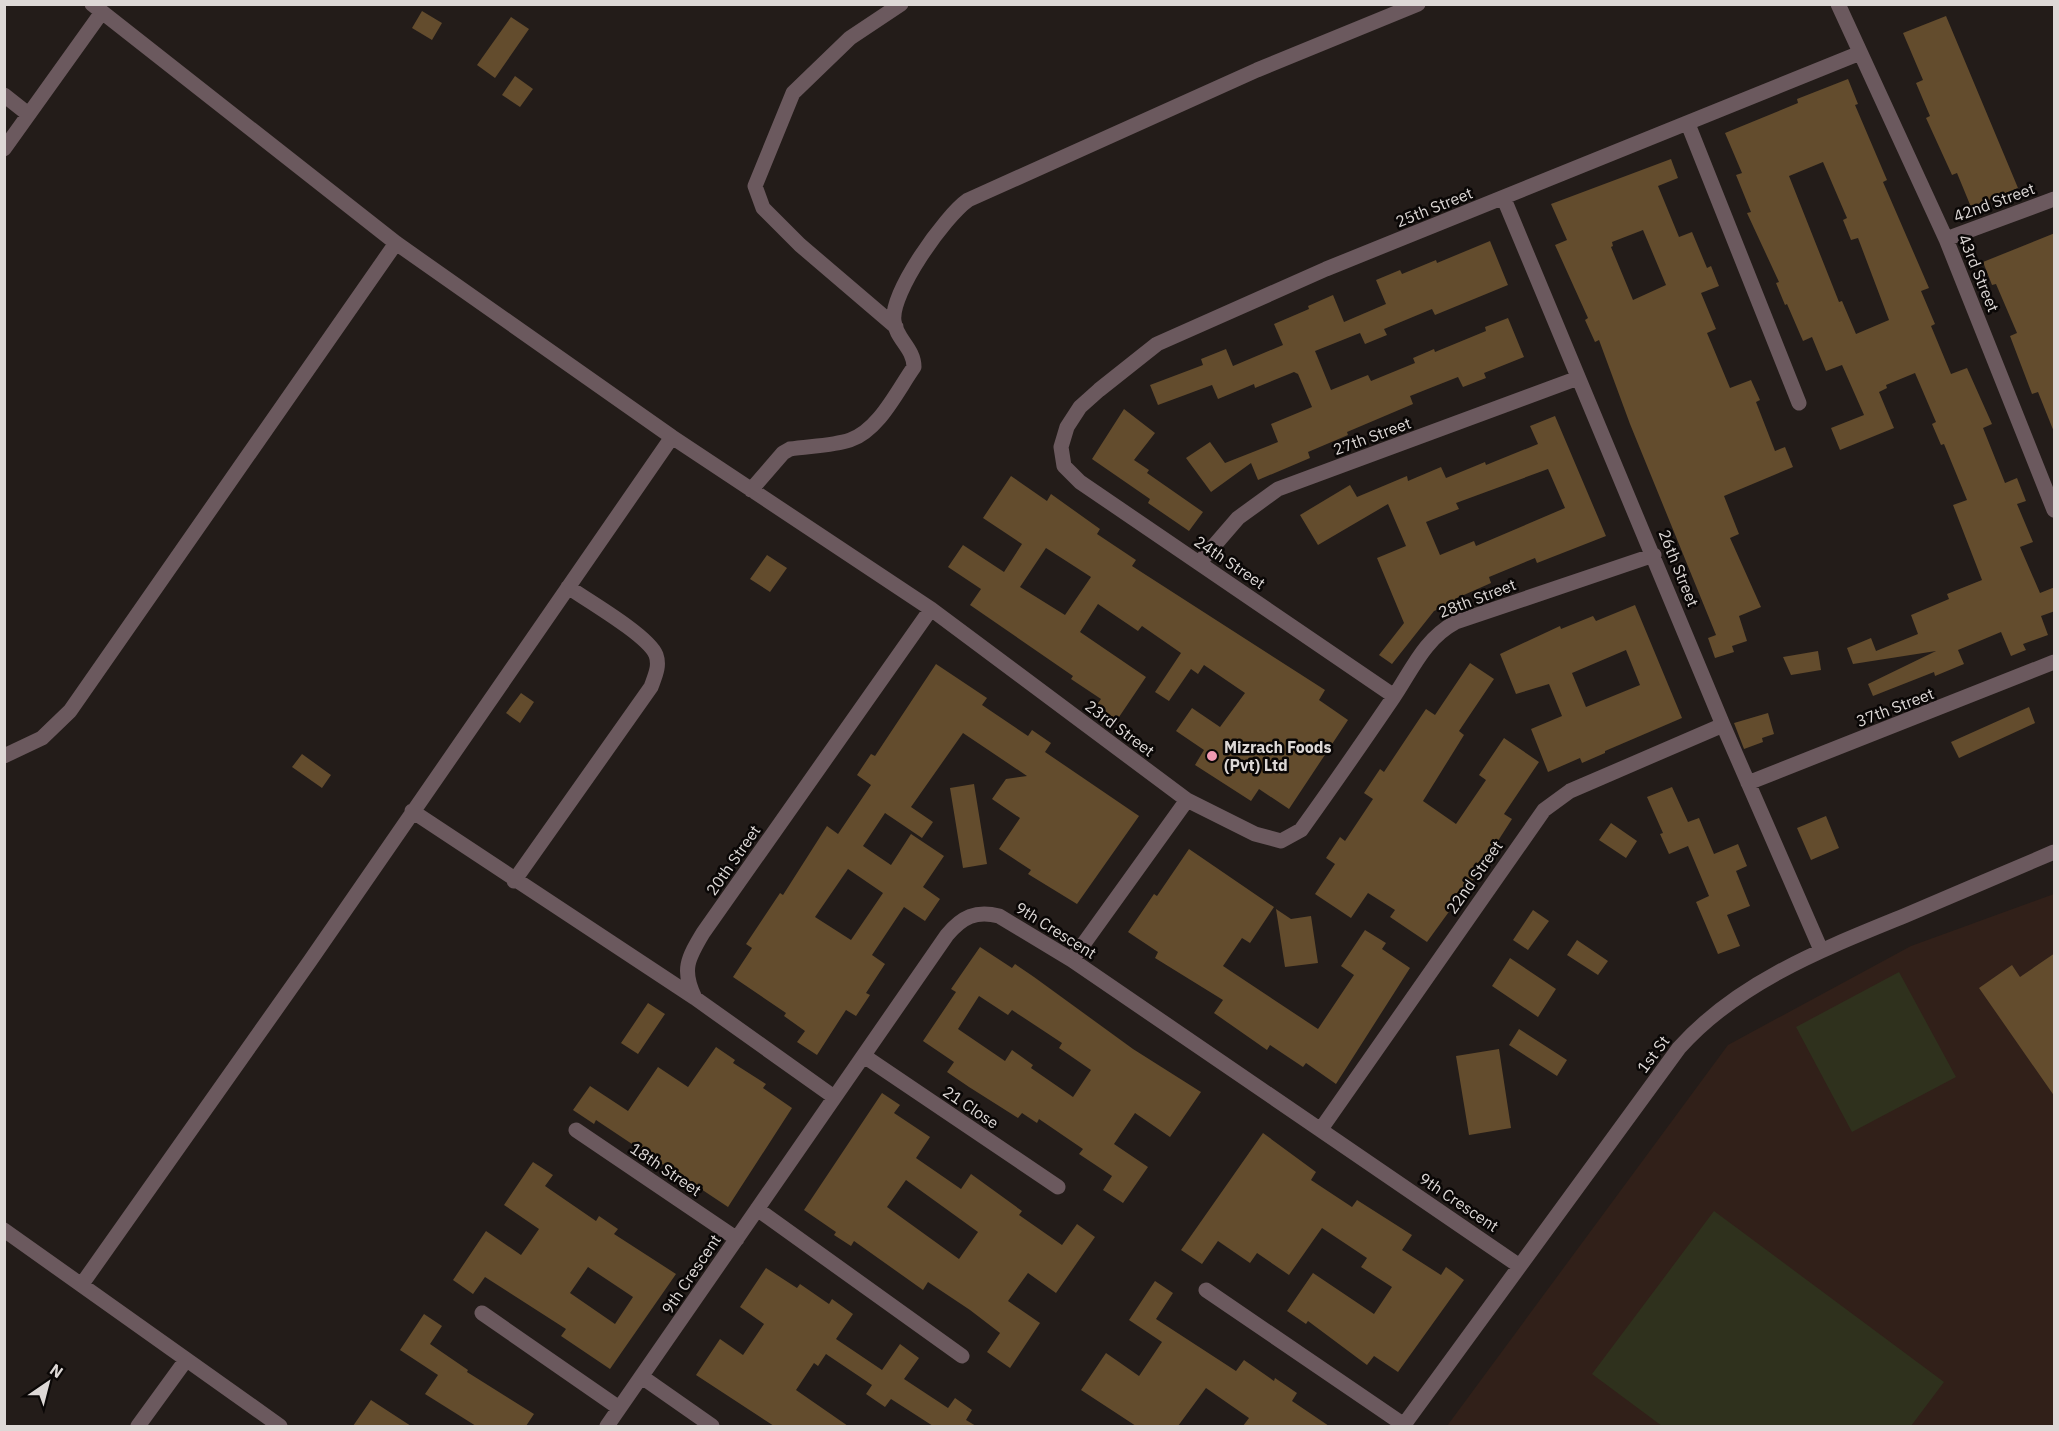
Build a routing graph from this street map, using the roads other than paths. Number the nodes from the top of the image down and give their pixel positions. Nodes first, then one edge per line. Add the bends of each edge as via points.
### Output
1 (901, 4) edge
2 (1418, 4) edge
3 (1838, 4) edge
4 (97, 8) edge
5 (1860, 53) junction
6 (4, 95) edge
7 (28, 114) junction
8 (1688, 124) junction
9 (4, 148) edge
10 (1504, 199) junction
11 (2055, 199) edge
12 (1946, 239) junction
13 (396, 243) junction
14 (896, 327) junction
15 (1578, 378) junction
16 (1799, 403) dead end
17 (672, 437) junction
18 (1061, 447) joint
19 (751, 490) junction
20 (2055, 510) edge
21 (1654, 555) junction
22 (1200, 562) junction
23 (568, 587) junction
24 (931, 609) junction
25 (2055, 662) edge
26 (1394, 696) junction
27 (1723, 725) junction
28 (4, 756) edge
29 (1748, 783) junction
30 (1187, 800) junction
31 (412, 811) junction
32 (1301, 830) joint
33 (2055, 852) edge
34 (514, 881) junction
35 (1821, 950) junction
36 (1072, 960) junction
37 (694, 998) junction
38 (864, 1056) junction
39 (834, 1097) junction
40 (1321, 1129) junction
41 (576, 1130) dead end
42 (1058, 1187) dead end
43 (757, 1209) junction
44 (4, 1230) edge
45 (736, 1239) junction
46 (1518, 1265) junction
47 (82, 1284) junction
48 (1206, 1290) dead end
49 (482, 1313) dead end
50 (962, 1356) dead end
51 (186, 1360) junction
52 (642, 1377) junction
53 (620, 1408) junction
54 (138, 1426) edge
55 (280, 1426) edge
56 (607, 1426) edge
57 (712, 1426) edge
58 (1403, 1426) edge

1 - 14 street via 850,38 794,93 755,186 763,208 800,245
2 - 14 street via 1257,70 968,200 956,209 925,250 894,304
3 - 5 street, 43rd Street
4 - 7 street
4 - 13 street, 23rd Street
5 - 8 street, 25th Street
5 - 12 street, 43rd Street
6 - 7 street
7 - 9 street
8 - 10 street, 25th Street
8 - 16 street
10 - 15 street, 26th Street
10 - 18 street, 25th Street via 1326,269 1157,344 1080,407 1067,427
11 - 12 street, 42nd Street
12 - 20 street, 43rd Street
13 - 17 street, 23rd Street
13 - 28 street via 70,711 42,738
14 - 19 street via 911,351 914,367 879,416 848,440 783,453
15 - 21 street, 26th Street
15 - 22 street, 27th Street via 1278,489 1238,518
17 - 19 street, 23rd Street
17 - 23 street
18 - 22 street, 24th Street via 1064,466 1080,482
19 - 24 street, 23rd Street
21 - 26 street, 28th Street via 1441,630 1427,644
21 - 27 street, 26th Street
22 - 26 street, 24th Street
23 - 31 street
23 - 34 street via 646,642 657,658 657,669 651,687
24 - 30 street, 23rd Street
24 - 37 street, 20th Street via 694,948 687,966 687,982
25 - 29 street, 37th Street
26 - 32 street, 28th Street
27 - 29 street, 26th Street
27 - 40 street, 22nd Street via 1570,791 1544,810
29 - 35 street, 26th Street
30 - 32 street, 23rd Street via 1255,834 1281,841
30 - 36 street
31 - 34 street
31 - 47 street
33 - 35 street, 1st St
34 - 37 street
35 - 46 street, 1st St via 1720,1007 1699,1026
36 - 38 street, 9th Crescent via 999,916 970,915 947,935
36 - 40 street, 9th Crescent
37 - 39 street
38 - 39 street, 9th Crescent
38 - 42 street, 21 Close
39 - 43 street, 9th Crescent
40 - 46 street, 9th Crescent
41 - 45 street, 18th Street
43 - 45 street, 9th Crescent
43 - 50 street
44 - 47 street
45 - 52 street, 9th Crescent
46 - 58 street, 1st St
47 - 51 street
48 - 58 street
49 - 53 street
51 - 54 street
51 - 55 street
52 - 53 street, 9th Crescent
52 - 57 street
53 - 56 street, 9th Crescent

